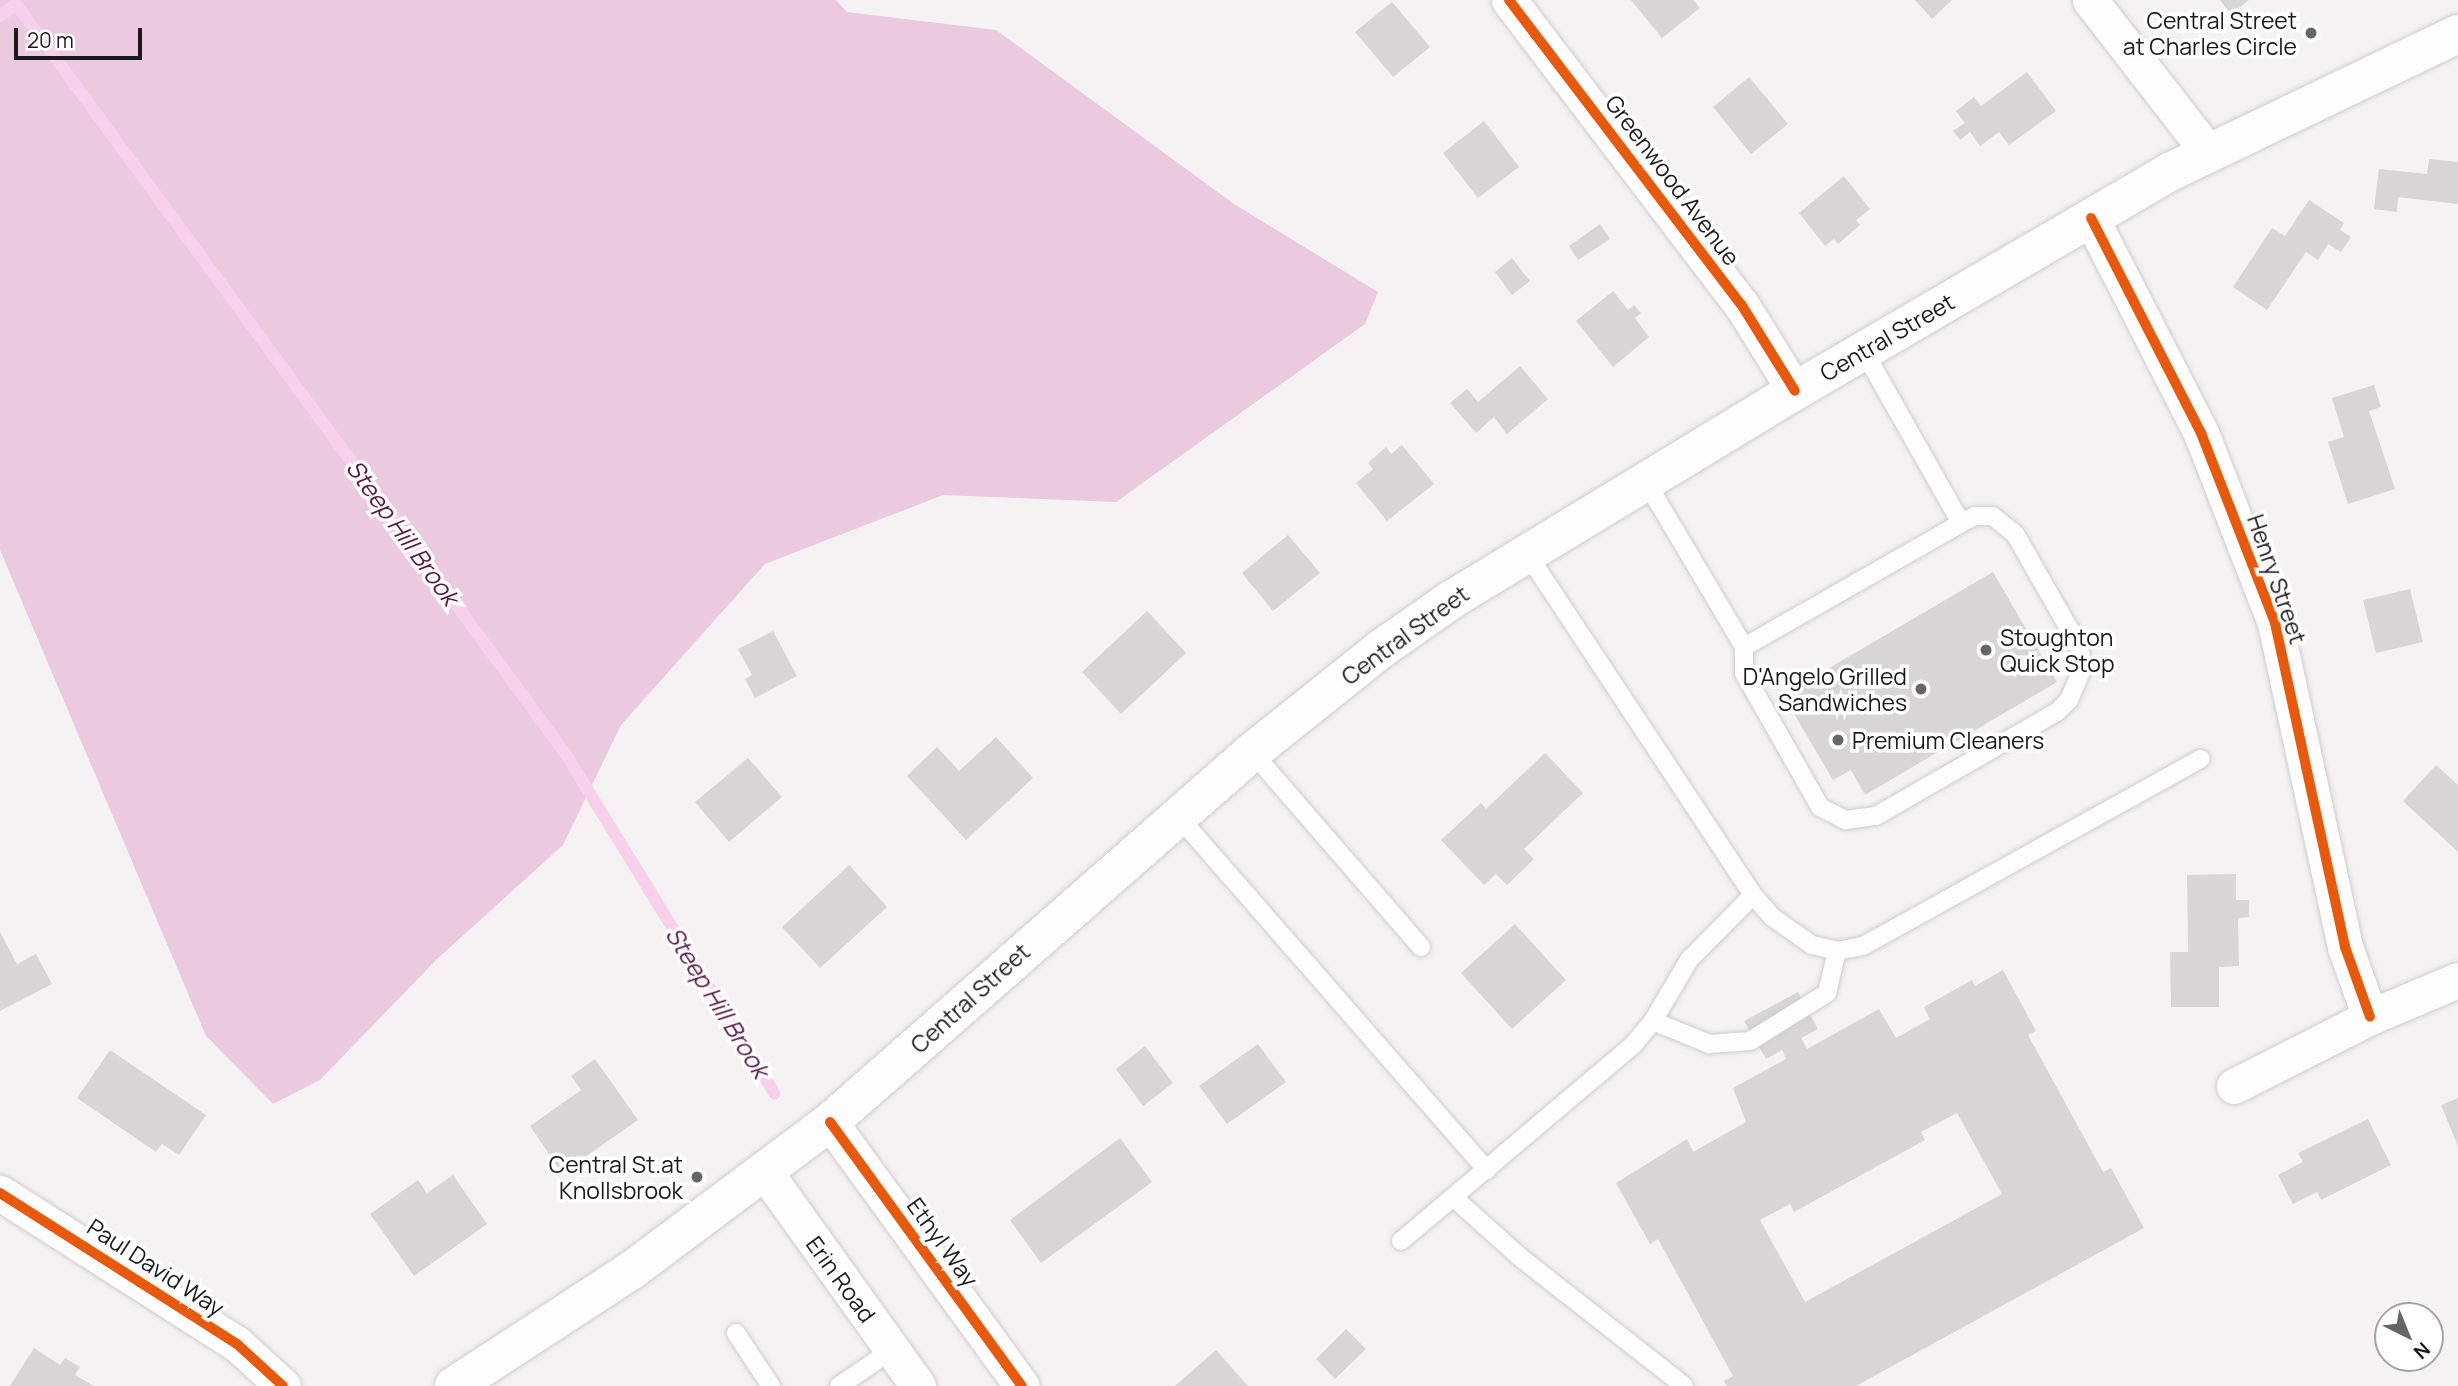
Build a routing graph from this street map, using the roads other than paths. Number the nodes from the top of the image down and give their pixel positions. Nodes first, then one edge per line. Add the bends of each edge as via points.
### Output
1 (1509, 0) edge
2 (2090, 0) edge
3 (2458, 34) edge
4 (2207, 152) junction
5 (2091, 218) junction
6 (1863, 350) junction
7 (1795, 391) junction
8 (1645, 480) junction
9 (1961, 523) junction
10 (1527, 552) junction
11 (1744, 648) junction
12 (1252, 752) junction
13 (2201, 759) dead end
14 (1177, 815) junction
15 (1753, 895) junction
16 (1422, 947) dead end
17 (1837, 951) junction
18 (2458, 980) edge
19 (2370, 1017) junction
20 (1653, 1021) junction
21 (2234, 1086) dead end
22 (830, 1122) junction
23 (1487, 1170) junction
24 (765, 1172) junction
25 (0, 1193) edge
26 (1454, 1198) junction
27 (1401, 1241) dead end
28 (736, 1333) dead end
29 (892, 1350) junction
30 (282, 1386) edge
31 (454, 1386) edge
32 (771, 1386) edge
33 (839, 1386) edge
34 (918, 1386) edge
35 (1022, 1386) edge
36 (1684, 1386) edge

1 - 7 street, Greenwood Avenue via 1741,304
2 - 4 street
3 - 4 main road, Central Street
4 - 5 main road, Central Street
5 - 6 main road, Central Street
5 - 19 street, Henry Street via 2200,433 2275,623 2345,947
6 - 7 main road, Central Street
6 - 9 lane
7 - 8 main road, Central Street
8 - 10 main road, Central Street
8 - 11 lane
9 - 11 lane
9 - 11 lane via 1975,516 1993,516 2015,534 2079,646 2082,669 2069,700 2057,712 1889,809 1861,820 1846,820 1820,807 1744,673
10 - 12 main road, Central Street via 1381,649
10 - 15 lane
12 - 14 main road, Central Street
12 - 16 lane
13 - 17 lane via 1888,934
14 - 22 main road, Central Street
14 - 23 lane
15 - 17 lane via 1791,933
15 - 20 lane via 1689,960
17 - 20 lane via 1827,993 1750,1041 1709,1044
18 - 19 street
19 - 21 street
20 - 23 lane via 1633,1045
22 - 24 main road, Central Street
22 - 35 street, Ethyl Way
23 - 26 lane
24 - 29 street, Erin Road
24 - 31 main road, Central Street via 632,1270
25 - 30 street, Paul David Way via 237,1344
26 - 27 lane
26 - 36 lane via 1521,1258
28 - 32 lane
29 - 33 lane
29 - 34 street, Erin Road

